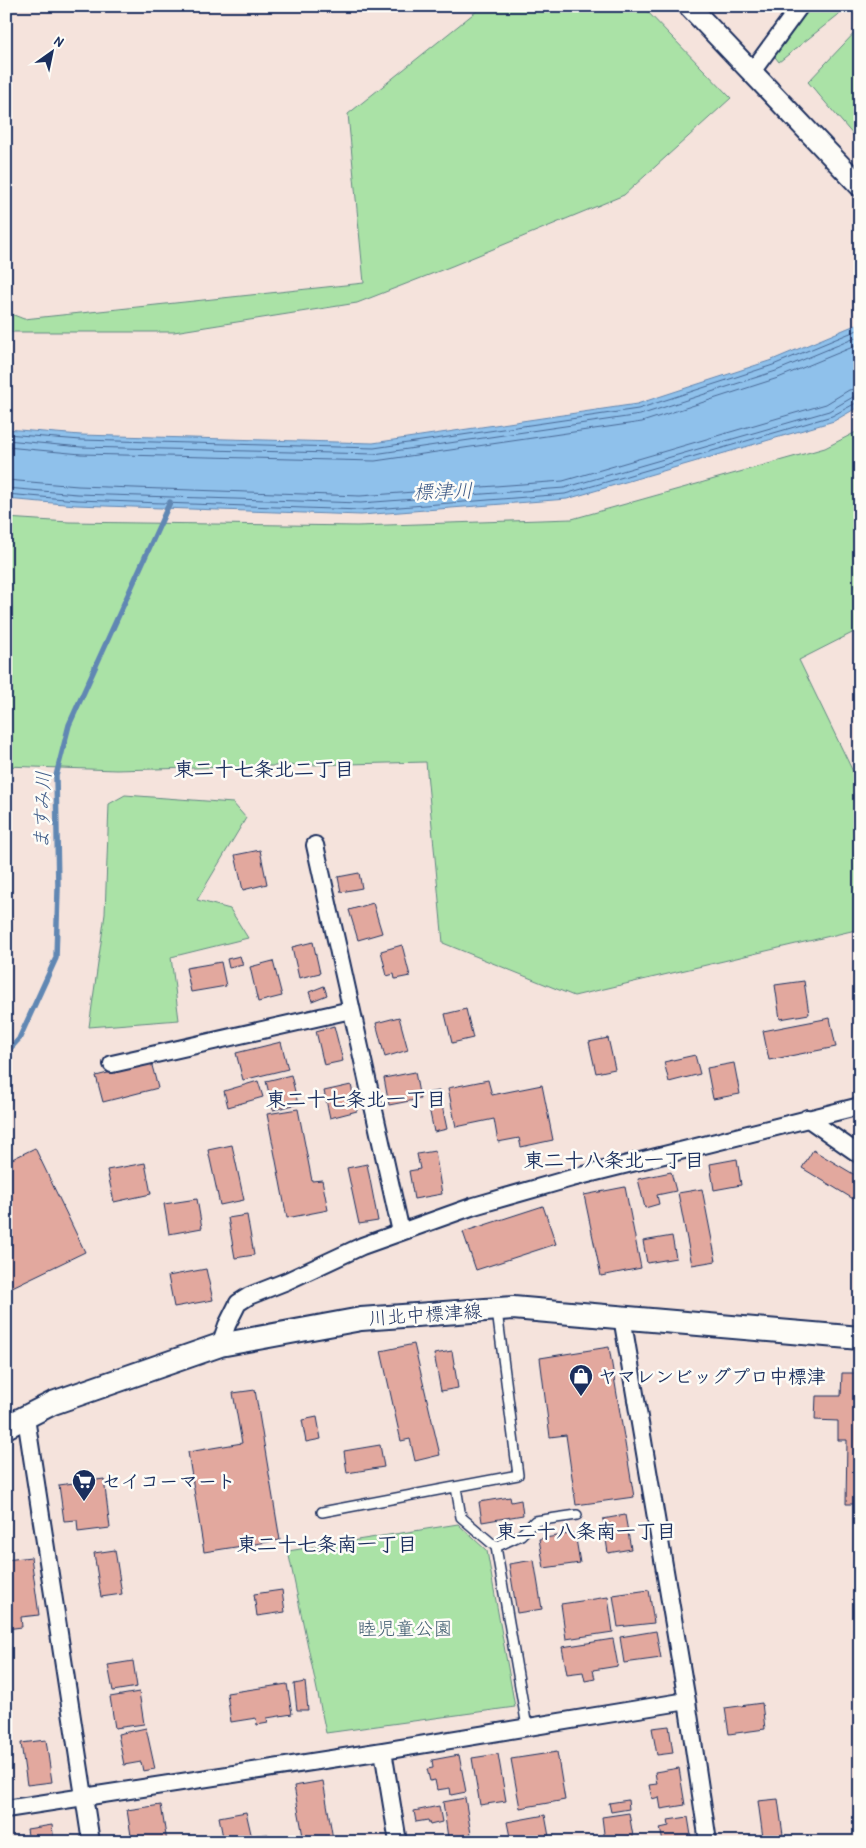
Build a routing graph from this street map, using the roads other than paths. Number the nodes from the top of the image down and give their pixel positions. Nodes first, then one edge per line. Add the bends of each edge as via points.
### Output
1 (689, 6) edge
2 (800, 6) edge
3 (751, 73) junction
4 (860, 186) edge
5 (315, 845) dead end
6 (351, 1010) junction
7 (112, 1064) dead end
8 (860, 1106) edge
9 (807, 1118) junction
10 (860, 1155) edge
11 (401, 1232) junction
12 (496, 1309) junction
13 (622, 1317) junction
14 (860, 1338) edge
15 (220, 1346) junction
16 (16, 1422) edge
17 (456, 1486) junction
18 (322, 1512) dead end
19 (577, 1515) dead end
20 (496, 1547) junction
21 (687, 1701) junction
22 (527, 1727) junction
23 (384, 1751) junction
24 (85, 1796) junction
25 (6, 1809) edge
26 (91, 1842) edge
27 (398, 1842) edge
28 (708, 1842) edge

1 - 3 street
2 - 3 street
3 - 4 street
5 - 6 street
6 - 7 street
6 - 11 street
8 - 9 street
9 - 10 street
9 - 11 street via 572,1178 474,1206
11 - 15 street via 362,1246 238,1303
12 - 13 main road, 川北中標津線
12 - 15 main road, 川北中標津線 via 361,1318
12 - 17 lane via 518,1475
13 - 14 main road, 川北中標津線
13 - 21 street
15 - 16 main road, 川北中標津線 via 53,1404
16 - 24 street
17 - 18 lane
17 - 20 lane via 461,1517
19 - 20 lane via 535,1521 521,1535
20 - 22 lane
21 - 22 street
21 - 28 street
22 - 23 street
23 - 24 street
23 - 27 street
24 - 25 street
24 - 26 street

